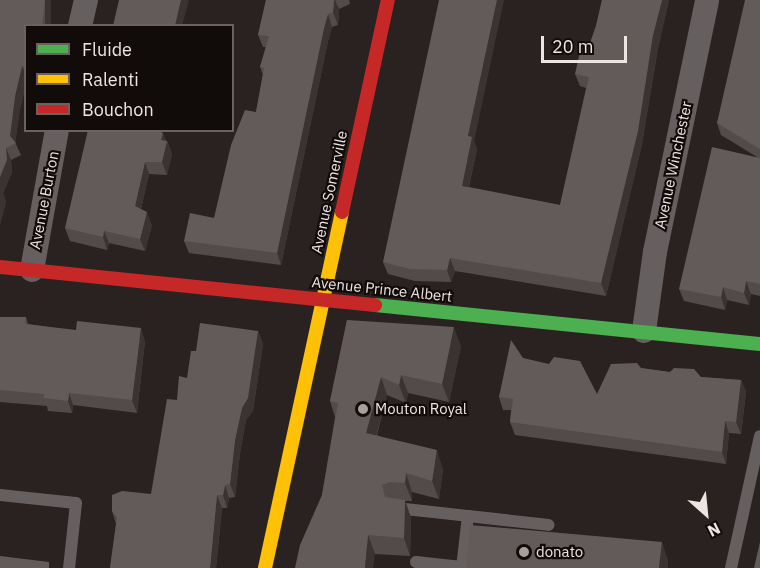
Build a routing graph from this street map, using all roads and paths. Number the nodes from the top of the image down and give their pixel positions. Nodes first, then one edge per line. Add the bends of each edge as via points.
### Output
1 (86, 0) edge
2 (388, 0) edge
3 (707, 0) edge
4 (80, 24) edge
5 (57, 132) edge
6 (0, 267) edge
7 (32, 270) junction
8 (322, 300) junction
9 (644, 331) junction
10 (760, 344) edge
11 (760, 436) edge
12 (0, 495) edge
13 (396, 507) edge
14 (468, 516) junction
15 (549, 525) dead end
16 (416, 562) dead end
17 (462, 567) edge
18 (69, 568) edge
19 (265, 568) edge
20 (731, 568) edge

1 - 4 street
2 - 8 street, Avenue Somerville
3 - 9 street, Avenue Winchester via 655,252
5 - 7 street, Avenue Burton
6 - 7 street, Avenue Prince Albert
7 - 8 street, Avenue Prince Albert
8 - 9 street, Avenue Prince Albert
8 - 19 street, Avenue Somerville
9 - 10 street, Avenue Prince Albert
11 - 20 lane
12 - 18 lane via 76,503
13 - 14 lane
14 - 15 lane
14 - 17 lane
16 - 17 lane

